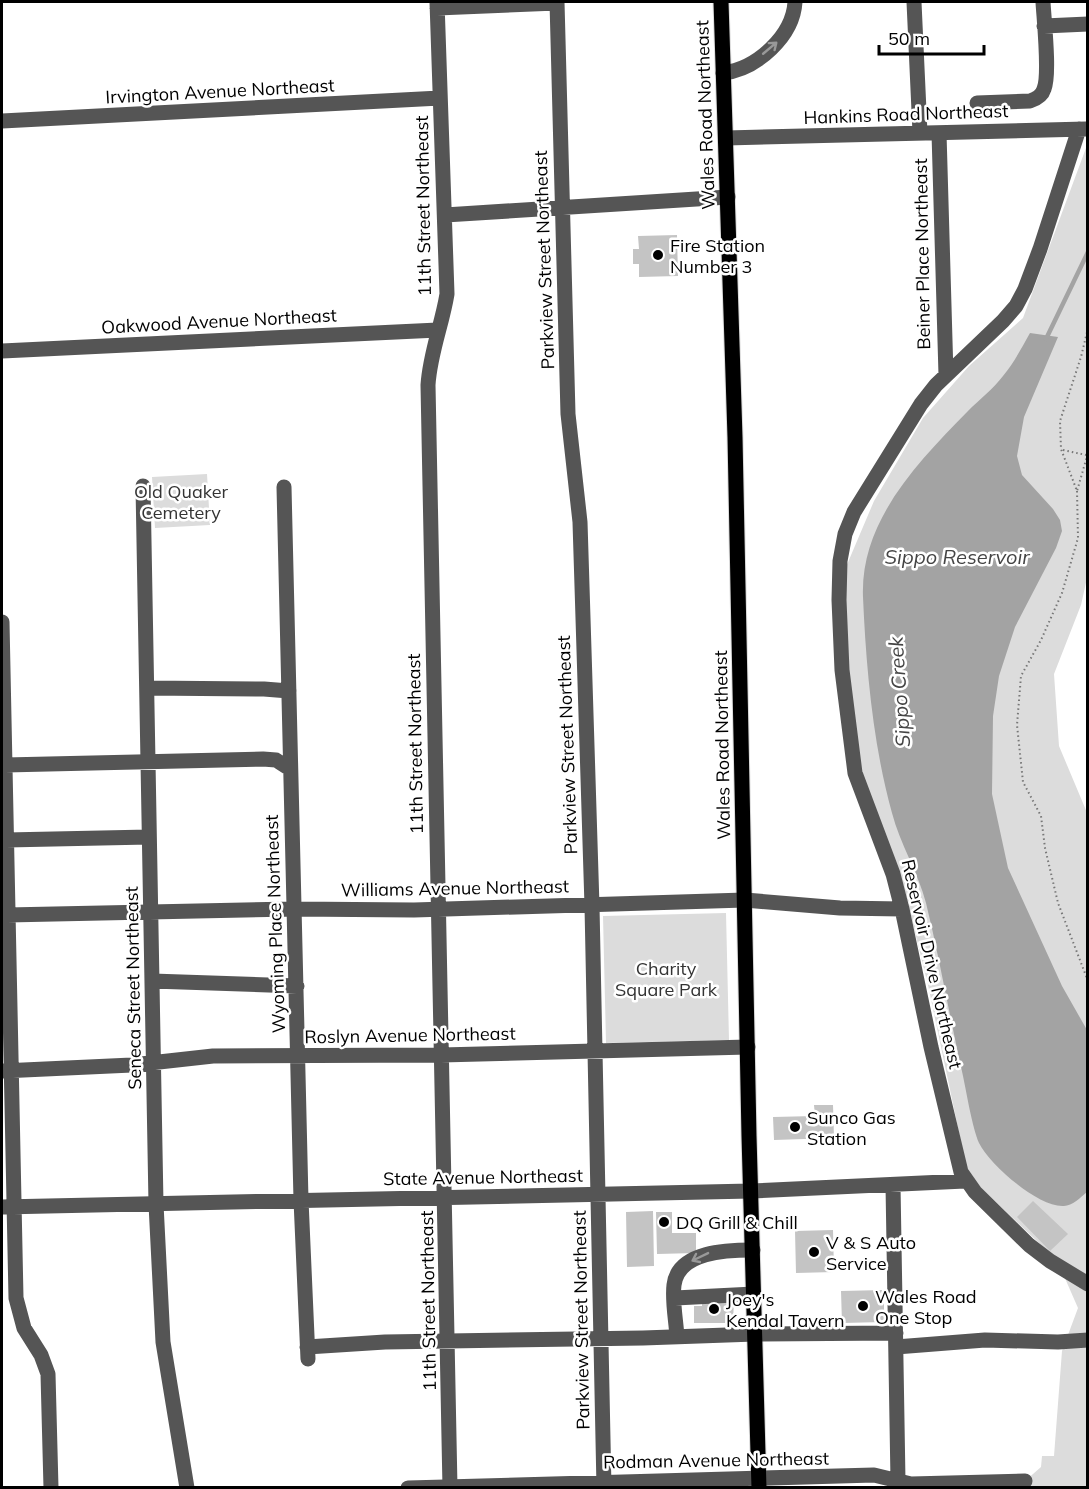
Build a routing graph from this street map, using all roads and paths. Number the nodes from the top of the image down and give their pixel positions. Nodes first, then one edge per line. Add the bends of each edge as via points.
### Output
1 (557, 2) edge
2 (721, 2) edge
3 (795, 2) edge
4 (914, 2) edge
5 (1043, 2) edge
6 (437, 5) edge
7 (1088, 24) edge
8 (1044, 26) junction
9 (723, 73) junction
10 (440, 99) junction
11 (978, 103) dead end
12 (2, 121) edge
13 (1083, 129) edge
14 (920, 133) junction
15 (939, 133) junction
16 (726, 138) junction
17 (728, 197) junction
18 (562, 208) junction
19 (445, 215) junction
20 (1088, 328) edge
21 (438, 330) junction
22 (2, 351) edge
23 (946, 375) junction
24 (1061, 449) junction
25 (1087, 454) edge
26 (143, 486) dead end
27 (284, 488) dead end
28 (1077, 491) junction
29 (2, 622) edge
30 (2, 657) edge
31 (147, 688) junction
32 (289, 691) junction
33 (3, 728) edge
34 (148, 760) junction
35 (5, 765) junction
36 (290, 769) junction
37 (149, 837) junction
38 (6, 840) junction
39 (745, 900) junction
40 (592, 906) junction
41 (294, 909) junction
42 (438, 909) junction
43 (902, 909) junction
44 (151, 911) junction
45 (7, 915) junction
46 (152, 981) junction
47 (1088, 981) edge
48 (297, 986) junction
49 (748, 1047) junction
50 (595, 1051) junction
51 (441, 1055) junction
52 (299, 1056) junction
53 (154, 1062) junction
54 (6, 1071) edge
55 (965, 1181) junction
56 (893, 1185) junction
57 (751, 1191) junction
58 (598, 1194) junction
59 (446, 1198) junction
60 (301, 1200) junction
61 (156, 1204) junction
62 (8, 1207) edge
63 (753, 1250) junction
64 (1088, 1284) edge
65 (754, 1294) junction
66 (675, 1298) junction
67 (755, 1334) junction
68 (677, 1337) junction
69 (601, 1338) junction
70 (896, 1340) junction
71 (1088, 1340) edge
72 (447, 1341) junction
73 (898, 1481) junction
74 (1024, 1481) dead end
75 (759, 1483) edge
76 (604, 1485) edge
77 (960, 1485) edge
78 (450, 1486) edge
79 (51, 1488) edge
80 (187, 1488) edge
81 (408, 1488) edge

1 - 6 street
1 - 18 street, Parkview Street Northeast
2 - 9 main road, Wales Road Northeast
9 -> 3 street via 744,68 779,40 791,22
4 - 14 street
5 - 8 street
6 - 10 street, 11th Street Northeast
7 - 8 street
8 - 11 street via 1046,79 1041,94 1025,101
9 - 16 main road, Wales Road Northeast
10 - 12 street, Irvington Avenue Northeast
10 - 19 street, 11th Street Northeast
13 - 15 street, Hankins Road Northeast
13 - 23 street, Reservoir Drive Northeast via 1016,306
14 - 15 street, Hankins Road Northeast
14 - 16 street, Hankins Road Northeast
15 - 23 street, Beiner Place Northeast
16 - 17 main road, Wales Road Northeast
17 - 18 street
17 - 39 main road, Wales Road Northeast
18 - 19 street
18 - 40 street, Parkview Street Northeast via 568,414 580,522
19 - 21 street, 11th Street Northeast via 447,294
20 - 24 path via 1060,421
21 - 22 street, Oakwood Avenue Northeast
21 - 42 street, 11th Street Northeast via 428,385
23 - 43 street, Reservoir Drive Northeast via 921,404 854,512 840,561 840,639 855,773
24 - 25 path
24 - 28 path
25 - 28 path
26 - 31 street, Seneca Street Northeast
27 - 32 street, Wyoming Place Northeast
28 - 47 path via 1078,538 1062,593 1021,676 1017,725 1023,782 1041,816 1058,903
29 - 30 street
30 - 33 street
31 - 32 street
31 - 34 street, Seneca Street Northeast
32 - 36 street, Wyoming Place Northeast
33 - 35 street
34 - 35 street
34 - 36 street via 263,759 276,760
34 - 37 street, Seneca Street Northeast
35 - 38 street
36 - 41 street, Wyoming Place Northeast
37 - 38 street
37 - 44 street, Seneca Street Northeast
38 - 45 street
39 - 40 street, Williams Avenue Northeast
39 - 43 street, Williams Avenue Northeast
39 - 49 main road, Wales Road Northeast
40 - 42 street, Williams Avenue Northeast
40 - 50 street, Parkview Street Northeast
41 - 42 street, Williams Avenue Northeast
41 - 44 street, Williams Avenue Northeast
41 - 48 street, Wyoming Place Northeast
42 - 51 street, 11th Street Northeast
43 - 55 street, Reservoir Drive Northeast
44 - 45 street, Williams Avenue Northeast
44 - 46 street, Seneca Street Northeast
45 - 54 street
46 - 48 street
46 - 53 street, Seneca Street Northeast
48 - 52 street, Wyoming Place Northeast
49 - 50 street, Roslyn Avenue Northeast
49 - 57 main road, Wales Road Northeast
50 - 51 street, Roslyn Avenue Northeast
50 - 58 street, Parkview Street Northeast
51 - 52 street, Roslyn Avenue Northeast
51 - 59 street, 11th Street Northeast
52 - 53 street, Roslyn Avenue Northeast via 213,1056
52 - 60 street, Wyoming Place Northeast
53 - 54 street, Roslyn Avenue Northeast
53 - 61 street, Seneca Street Northeast
54 - 62 street
55 - 56 street, State Avenue Northeast
55 - 64 street, Reservoir Drive Northeast via 1029,1245
56 - 57 street, State Avenue Northeast
56 - 70 street
57 - 58 street, State Avenue Northeast
57 - 63 main road, Wales Road Northeast
58 - 59 street, State Avenue Northeast
58 - 69 street, Parkview Street Northeast
59 - 60 street, State Avenue Northeast
59 - 72 street, 11th Street Northeast
60 - 61 street, State Avenue Northeast
60 - 72 street, Wyoming Place Northeast via 307,1353
61 - 62 street, State Avenue Northeast
61 - 80 street, Seneca Street Northeast via 163,1342
62 - 79 street via 18,1309 48,1374
63 - 65 main road, Wales Road Northeast
63 -> 66 street via 710,1252 694,1260 677,1272
65 - 66 street
65 - 67 main road, Wales Road Northeast
66 - 68 street
67 - 68 street
67 - 70 street
67 - 75 main road, Wales Road Northeast
68 - 69 street
69 - 72 street
69 - 76 street, Parkview Street Northeast
70 - 71 street
70 - 73 street
72 - 78 street, 11th Street Northeast
73 - 75 street, Rodman Avenue Northeast via 874,1475
73 - 77 street, Rodman Avenue Northeast
74 - 77 street, Rodman Avenue Northeast
75 - 76 street, Rodman Avenue Northeast
76 - 78 street, Rodman Avenue Northeast
78 - 81 street, Rodman Avenue Northeast

